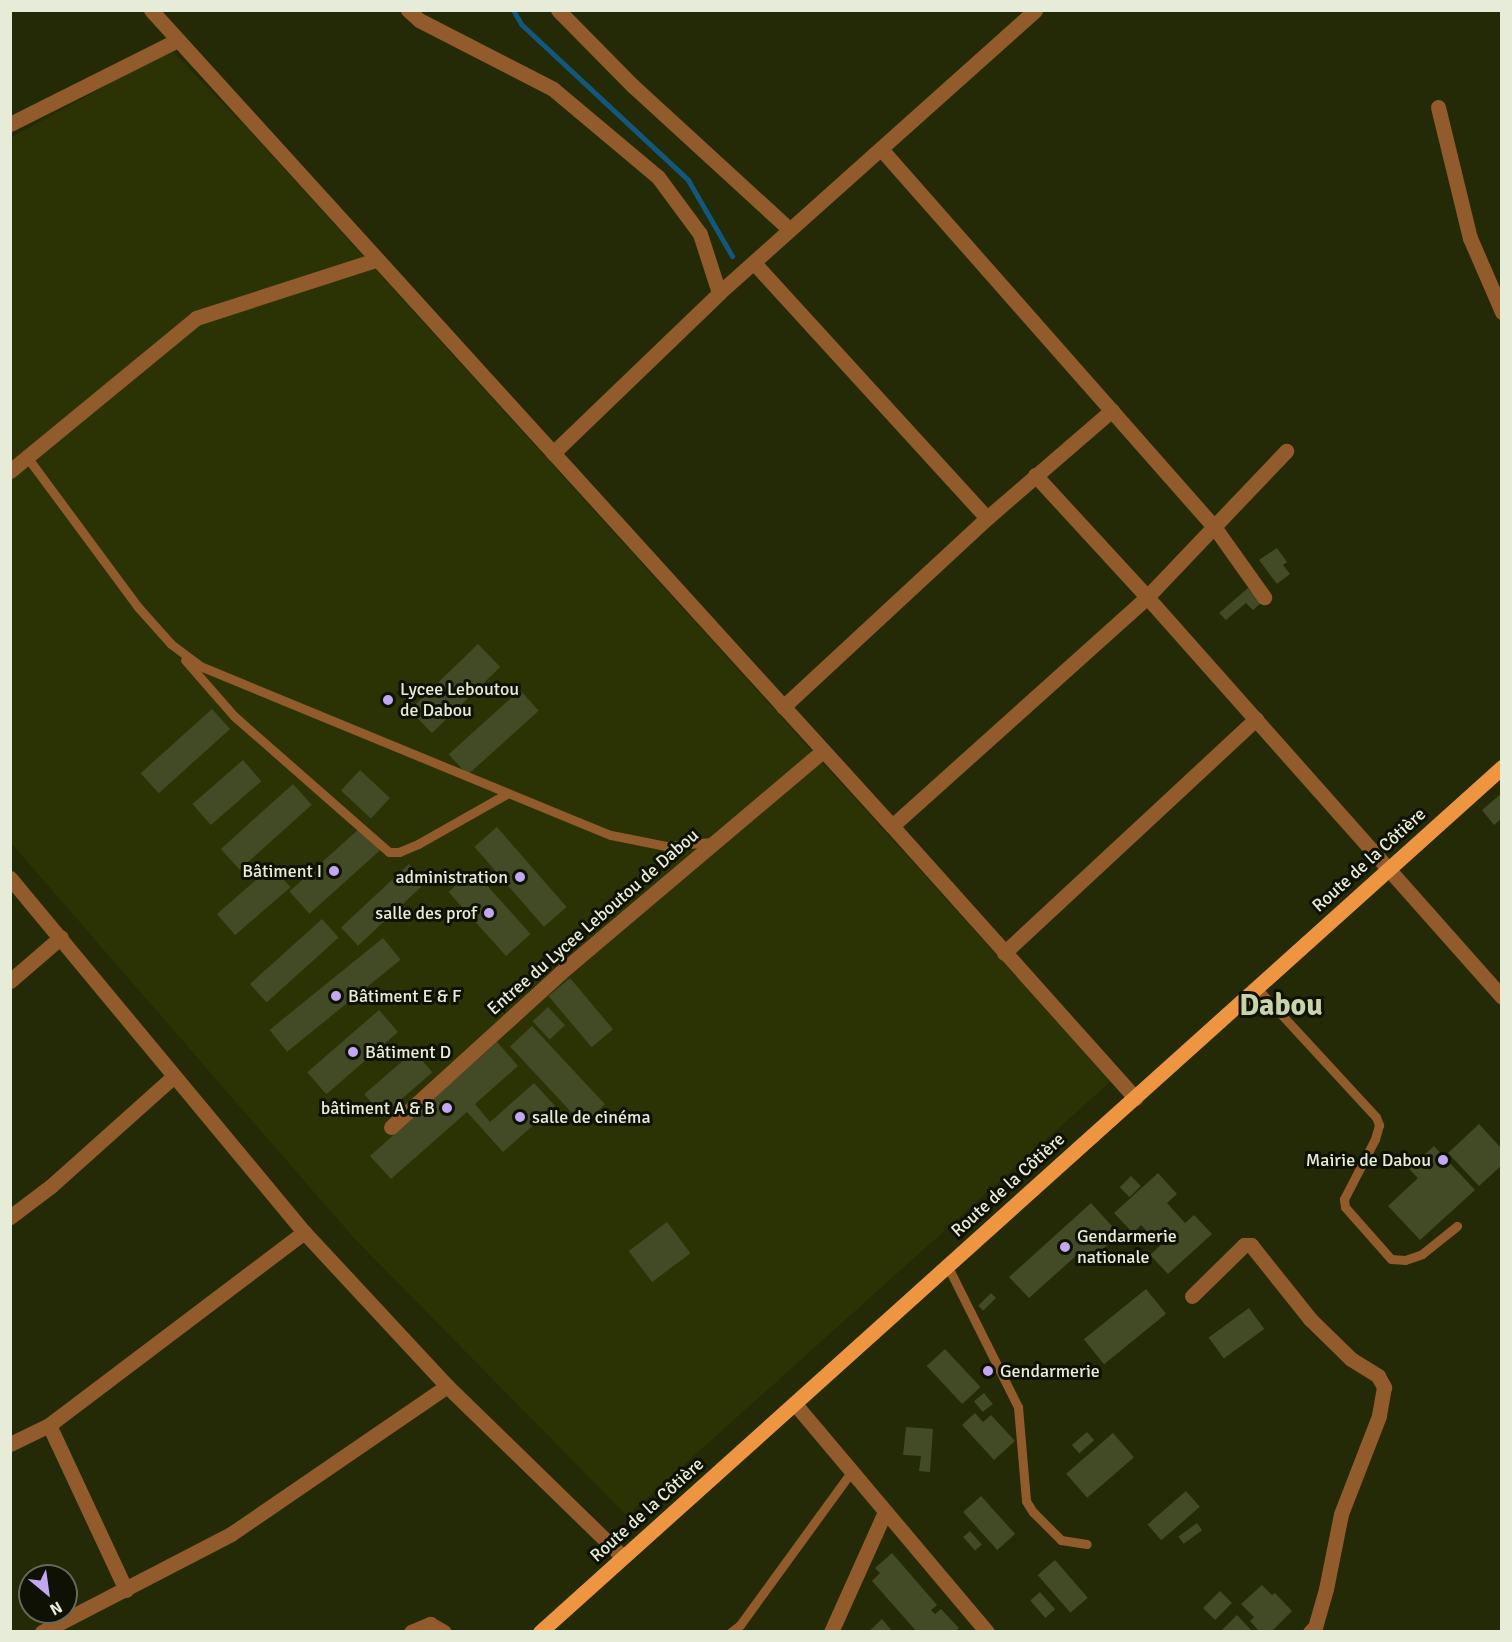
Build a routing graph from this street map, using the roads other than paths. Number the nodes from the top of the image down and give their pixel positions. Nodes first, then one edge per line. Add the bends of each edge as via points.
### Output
1 (151, 10) edge
2 (408, 10) edge
3 (558, 10) edge
4 (1035, 10) edge
5 (178, 40) junction
6 (1438, 107) dead end
7 (10, 124) edge
8 (881, 148) junction
9 (789, 230) junction
10 (376, 260) junction
11 (755, 264) junction
12 (719, 293) junction
13 (1502, 312) edge
14 (1112, 410) junction
15 (1286, 451) dead end
16 (553, 453) junction
17 (27, 457) junction
18 (10, 471) edge
19 (1035, 476) junction
20 (987, 518) junction
21 (1215, 528) junction
22 (1147, 597) junction
23 (1264, 597) dead end
24 (171, 644) junction
25 (783, 707) junction
26 (1256, 718) junction
27 (823, 751) junction
28 (1502, 767) edge
29 (508, 793) junction
30 (892, 825) junction
31 (715, 842) junction
32 (1387, 870) junction
33 (10, 878) edge
34 (61, 937) junction
35 (1004, 953) junction
36 (10, 981) edge
37 (1256, 987) junction
38 (1502, 997) edge
39 (174, 1076) junction
40 (1135, 1098) junction
41 (391, 1127) dead end
42 (10, 1217) edge
43 (1457, 1226) dead end
44 (304, 1232) junction
45 (947, 1265) junction
46 (1192, 1296) dead end
47 (447, 1386) junction
48 (795, 1404) junction
49 (49, 1425) junction
50 (10, 1444) edge
51 (851, 1472) junction
52 (885, 1512) junction
53 (1087, 1544) dead end
54 (623, 1557) junction
55 (126, 1590) junction
56 (42, 1632) edge
57 (411, 1632) edge
58 (444, 1632) edge
59 (540, 1632) edge
60 (731, 1632) edge
61 (831, 1632) edge
62 (987, 1632) edge
63 (1310, 1632) edge

1 - 5 street
2 - 12 street via 419,20 553,89 658,177 700,234
3 - 9 street via 633,87
4 - 8 street
5 - 7 street
5 - 10 street
6 - 13 street via 1470,238
8 - 9 street
8 - 14 street
9 - 11 street
10 - 16 street
10 - 17 street via 196,318
11 - 12 street
11 - 20 street
12 - 16 street
14 - 19 street
14 - 21 street
15 - 21 street
16 - 25 street
17 - 18 street
17 - 24 lane via 138,608
19 - 20 street
19 - 22 street
20 - 25 street
21 - 22 street
21 - 23 street
22 - 26 street
22 - 30 street
24 - 29 lane via 200,666
24 - 29 lane via 234,716 389,852 418,844
25 - 27 street
26 - 32 street
26 - 35 street
27 - 30 street
27 - 31 street, Entree du Lycee Leboutou de Dabou
28 - 32 main road, Route de la Côtière
29 - 31 lane via 610,835 666,846
30 - 35 street
31 - 41 street, Entree du Lycee Leboutou de Dabou via 560,973
32 - 37 main road, Route de la Côtière
32 - 38 street
33 - 34 street
34 - 36 street
34 - 39 street
35 - 40 street
37 - 40 main road, Route de la Côtière
37 - 43 lane via 1376,1117 1379,1125 1375,1139 1344,1199 1345,1207 1391,1259 1405,1260 1422,1254
39 - 42 street via 51,1186
39 - 44 street
40 - 45 main road, Route de la Côtière
44 - 47 street
44 - 49 street
45 - 48 main road, Route de la Côtière
45 - 53 lane via 1018,1407 1026,1501 1061,1540
46 - 63 street via 1244,1245 1251,1245 1310,1319 1351,1359 1378,1377 1384,1387 1379,1416 1341,1514 1326,1589
47 - 54 street
47 - 55 street via 231,1534
48 - 51 street
48 - 54 main road, Route de la Côtière
49 - 50 street
49 - 55 street
51 - 52 street
51 - 60 lane
52 - 61 street
52 - 62 street
54 - 59 main road, Route de la Côtière
55 - 56 street
57 - 58 street via 430,1624

